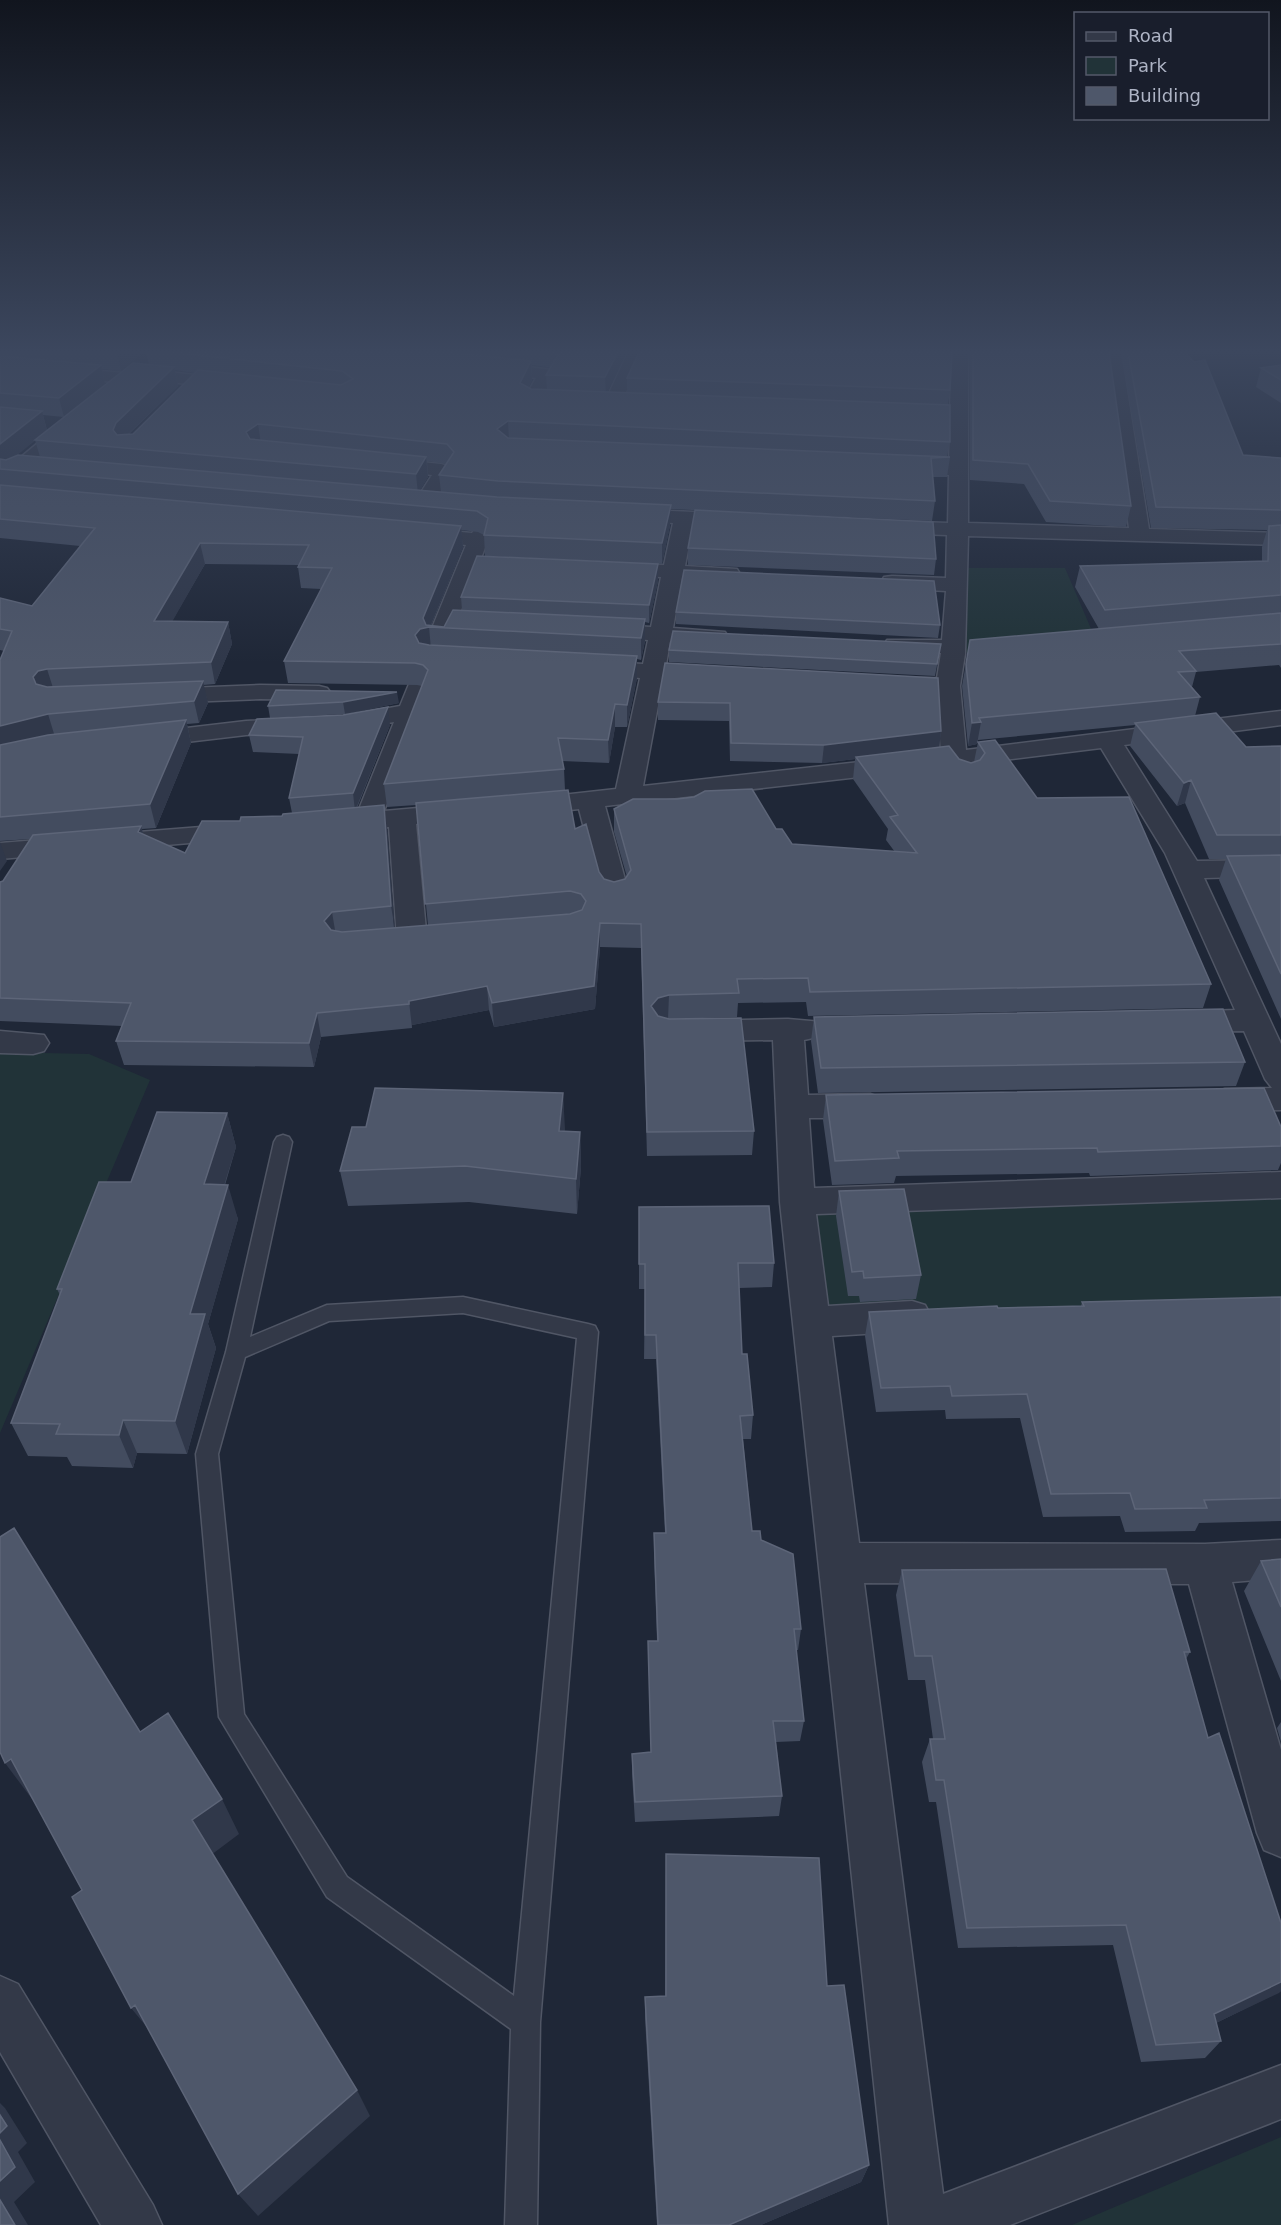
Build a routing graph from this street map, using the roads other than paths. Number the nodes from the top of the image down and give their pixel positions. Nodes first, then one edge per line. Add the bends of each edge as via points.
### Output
1 (29, 456) edge
2 (959, 456) edge
3 (1128, 456) edge
4 (362, 462) edge
5 (890, 467) edge
6 (54, 469) edge
7 (959, 470) junction
8 (9, 471) edge
9 (401, 501) edge
10 (424, 503) junction
11 (446, 505) edge
12 (478, 508) edge
13 (603, 514) edge
14 (684, 517) junction
15 (761, 521) edge
16 (876, 527) edge
17 (958, 531) junction
18 (397, 532) edge
19 (1140, 536) junction
20 (1281, 539) edge
21 (478, 540) junction
22 (470, 564) junction
23 (494, 565) edge
24 (590, 568) edge
25 (674, 572) junction
26 (744, 575) edge
27 (874, 581) edge
28 (957, 585) junction
29 (446, 622) junction
30 (470, 623) edge
31 (578, 629) edge
32 (662, 634) junction
33 (743, 638) edge
34 (872, 644) edge
35 (953, 651) junction
36 (977, 652) edge
37 (430, 658) junction
38 (454, 659) edge
39 (572, 667) edge
40 (655, 672) junction
41 (725, 676) edge
42 (866, 682) edge
43 (948, 686) junction
44 (339, 693) edge
45 (383, 694) edge
46 (134, 697) edge
47 (415, 703) junction
48 (1278, 723) edge
49 (1108, 739) junction
50 (125, 742) edge
51 (960, 767) junction
52 (691, 788) junction
53 (628, 795) junction
54 (590, 801) junction
55 (698, 813) edge
56 (402, 818) junction
57 (367, 821) junction
58 (320, 825) edge
59 (262, 830) edge
60 (0, 851) edge
61 (29, 851) junction
62 (1281, 868) edge
63 (1187, 870) junction
64 (12, 879) edge
65 (615, 894) edge
66 (469, 935) edge
67 (1255, 1020) junction
68 (1159, 1022) edge
69 (836, 1028) edge
70 (788, 1029) junction
71 (669, 1031) edge
72 (0, 1042) edge
73 (33, 1043) dead end
74 (1281, 1079) edge
75 (1281, 1099) edge
76 (1198, 1100) edge
77 (901, 1105) edge
78 (794, 1107) junction
79 (283, 1142) dead end
80 (1281, 1185) edge
81 (797, 1202) junction
82 (941, 1315) edge
83 (812, 1322) junction
84 (236, 1352) junction
85 (1281, 1559) edge
86 (838, 1563) junction
87 (1205, 1564) junction
88 (1281, 1833) edge
89 (0, 2002) edge
90 (526, 2022) junction
91 (1281, 2092) edge
92 (133, 2225) edge
93 (521, 2225) edge
94 (918, 2225) edge
95 (937, 2225) edge

1 - 8 street
2 - 7 street
3 - 19 street
4 - 10 street via 441,470
5 - 7 street
6 - 8 street
7 - 17 street
9 - 10 street
10 - 11 street
12 - 21 street via 499,509
13 - 14 street
14 - 15 street
14 - 25 street
16 - 17 street
17 - 19 street
17 - 28 street
18 - 21 street
19 - 20 street
21 - 22 street
22 - 23 street
22 - 29 street
24 - 25 street
25 - 26 street
25 - 32 street
27 - 28 street
28 - 35 street
29 - 30 street
29 - 37 street
31 - 32 street
32 - 33 street
32 - 40 street
34 - 35 street
35 - 36 street
35 - 43 street
37 - 38 street
37 - 47 street
39 - 40 street
40 - 41 street
40 - 53 street
42 - 43 street
43 - 51 street
44 - 46 street
45 - 47 street
47 - 50 street via 345,723
47 - 57 street
48 - 49 street
49 - 51 street
49 - 63 street
51 - 52 street
52 - 53 street
52 - 55 street
53 - 54 street
54 - 56 street
54 - 65 street
56 - 57 street
56 - 66 street via 401,941
57 - 58 street
59 - 61 street
60 - 61 street
61 - 64 street
62 - 63 street
63 - 67 street
67 - 68 street
67 - 74 street
69 - 70 street
70 - 71 street
70 - 78 street
72 - 73 street
75 - 76 street
77 - 78 street
78 - 81 street
79 - 84 lane
80 - 81 street
81 - 83 street
82 - 83 street
83 - 86 street
84 - 90 lane via 207,1454 232,1717 337,1887
84 - 90 lane via 327,1313 464,1305 588,1332
85 - 87 street
86 - 87 street
86 - 94 street
87 - 88 street
89 - 92 street
90 - 93 lane
91 - 95 street

